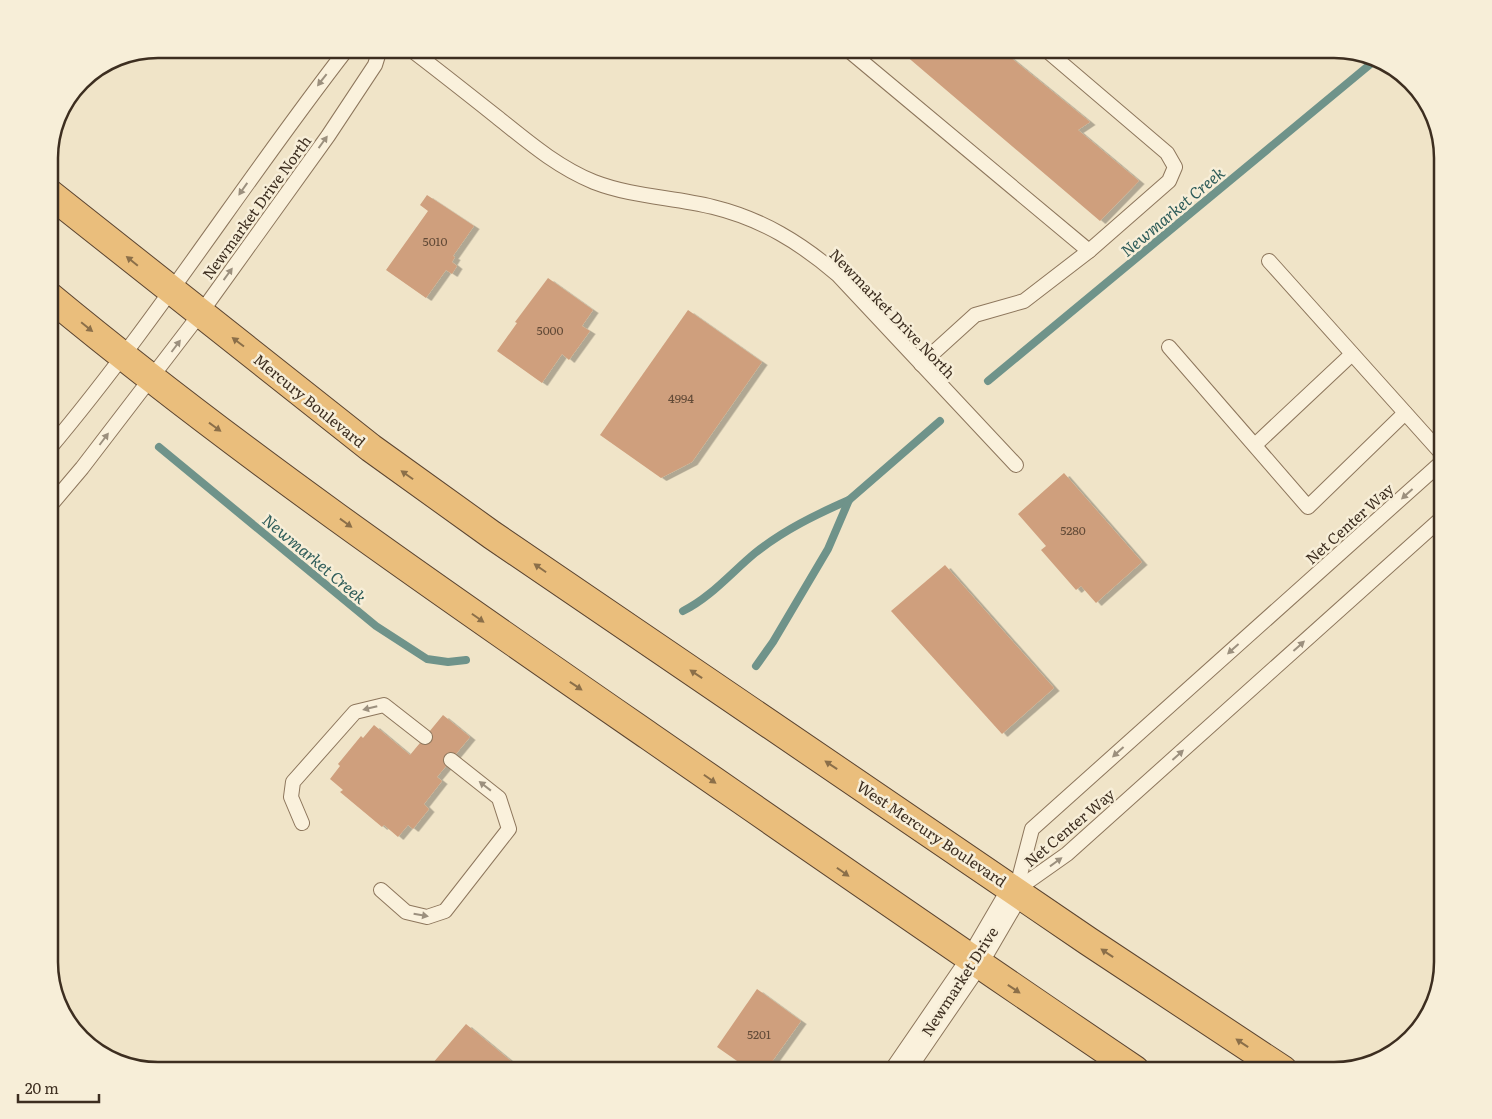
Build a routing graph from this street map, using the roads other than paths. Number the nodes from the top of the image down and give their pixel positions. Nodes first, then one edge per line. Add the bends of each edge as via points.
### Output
1 (340, 58) edge
2 (377, 58) edge
3 (421, 58) edge
4 (858, 58) edge
5 (1056, 58) edge
6 (58, 200) edge
7 (1088, 251) junction
8 (1268, 261) dead end
9 (171, 291) junction
10 (58, 303) edge
11 (200, 314) junction
12 (1169, 347) dead end
13 (1352, 354) junction
14 (122, 355) junction
15 (921, 364) junction
16 (151, 379) junction
17 (1405, 413) junction
18 (58, 438) edge
19 (1255, 445) junction
20 (1434, 445) edge
21 (1016, 465) dead end
22 (1434, 469) edge
23 (58, 496) edge
24 (1434, 525) edge
25 (580, 596) joint
26 (425, 737) dead end
27 (451, 760) dead end
28 (302, 823) dead end
29 (381, 890) dead end
30 (1016, 890) junction
31 (974, 962) junction
32 (905, 1062) edge
33 (1123, 1062) edge
34 (1271, 1062) edge

1 -> 9 lane, Newmarket Drive North via 298,111
11 -> 2 lane, Newmarket Drive North via 333,128
3 - 15 lane, Newmarket Drive North via 565,168 633,194 712,207 752,218 812,252
4 - 7 lane
5 - 7 lane via 1166,152 1175,167 1169,181
9 -> 6 highway, Mercury Boulevard
7 - 15 lane via 1024,301 975,315
8 - 13 lane
9 - 11 highway, Mercury Boulevard
9 - 14 lane, Newmarket Drive North
10 -> 14 highway
16 -> 11 lane, Newmarket Drive North
25 -> 11 highway, Mercury Boulevard via 371,448
12 - 19 lane
13 - 17 lane
13 - 19 lane
14 - 16 highway
14 - 18 lane, Newmarket Drive North
15 - 21 lane, Newmarket Drive North
23 -> 16 lane, Newmarket Drive North
16 -> 31 highway via 536,659
17 - 19 lane via 1308,507
17 - 20 lane
22 -> 30 lane, Net Center Way via 1032,829
30 -> 24 lane, Net Center Way via 1067,854
30 -> 25 highway, West Mercury Boulevard
26 -> 28 lane via 384,705 355,712 293,782 292,797
29 -> 27 lane via 406,912 428,917 445,911 509,829 499,798
30 - 31 street, Newmarket Drive
34 -> 30 highway, West Mercury Boulevard
31 - 32 street, Newmarket Drive
31 -> 33 highway

